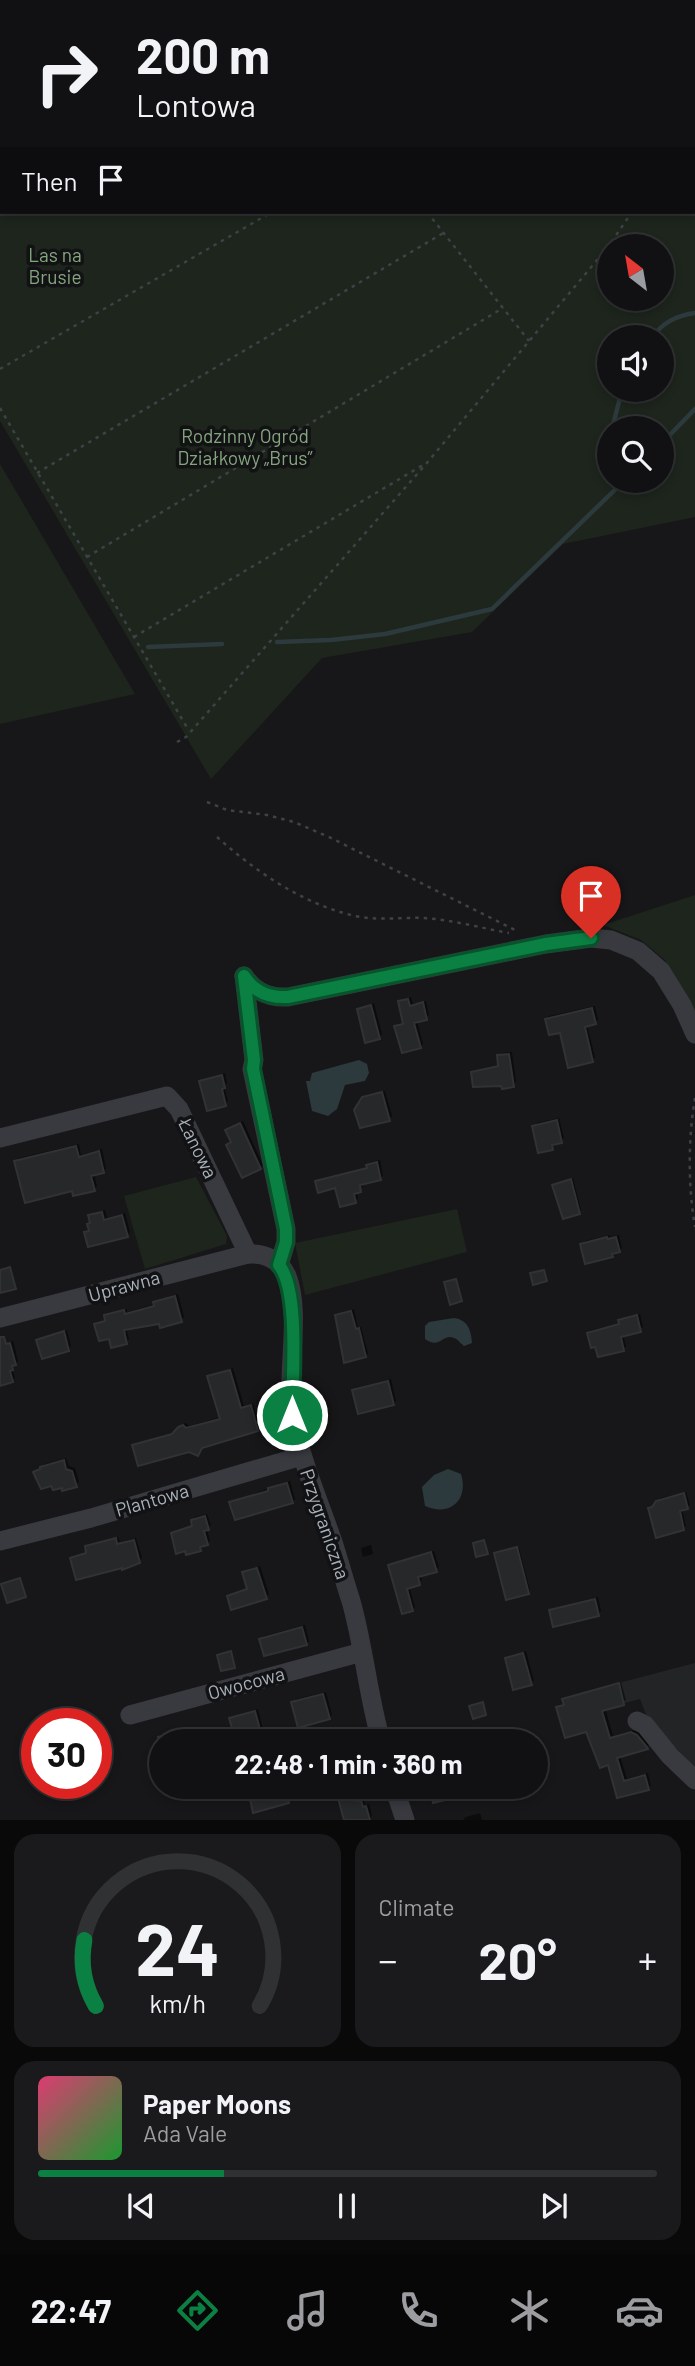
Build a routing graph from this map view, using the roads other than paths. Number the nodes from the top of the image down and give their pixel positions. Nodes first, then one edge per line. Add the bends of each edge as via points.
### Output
1 (695, 1034) edge
2 (0, 1138) edge
3 (248, 1254) junction
4 (279, 1265) junction
5 (0, 1318) edge
6 (302, 1456) junction
7 (0, 1541) edge
8 (362, 1652) junction
9 (130, 1715) dead end
10 (637, 1721) dead end
11 (378, 1729) edge
12 (695, 1780) edge
13 (398, 1799) edge
14 (405, 1820) edge

1 - 4 street via 661,971 638,951 611,940 546,944 278,998 261,993 244,976 253,1069 286,1229
2 - 3 street, Łanowa via 167,1096 180,1109
3 - 4 street via 264,1255
3 - 5 street, Uprawna
4 - 6 street, Przygraniczna via 288,1278 292,1300 292,1415
6 - 7 street, Plantowa
6 - 8 street, Przygraniczna via 335,1548
8 - 9 street, Owocowa
8 - 11 street, Przygraniczna
10 - 12 street
13 - 14 street

